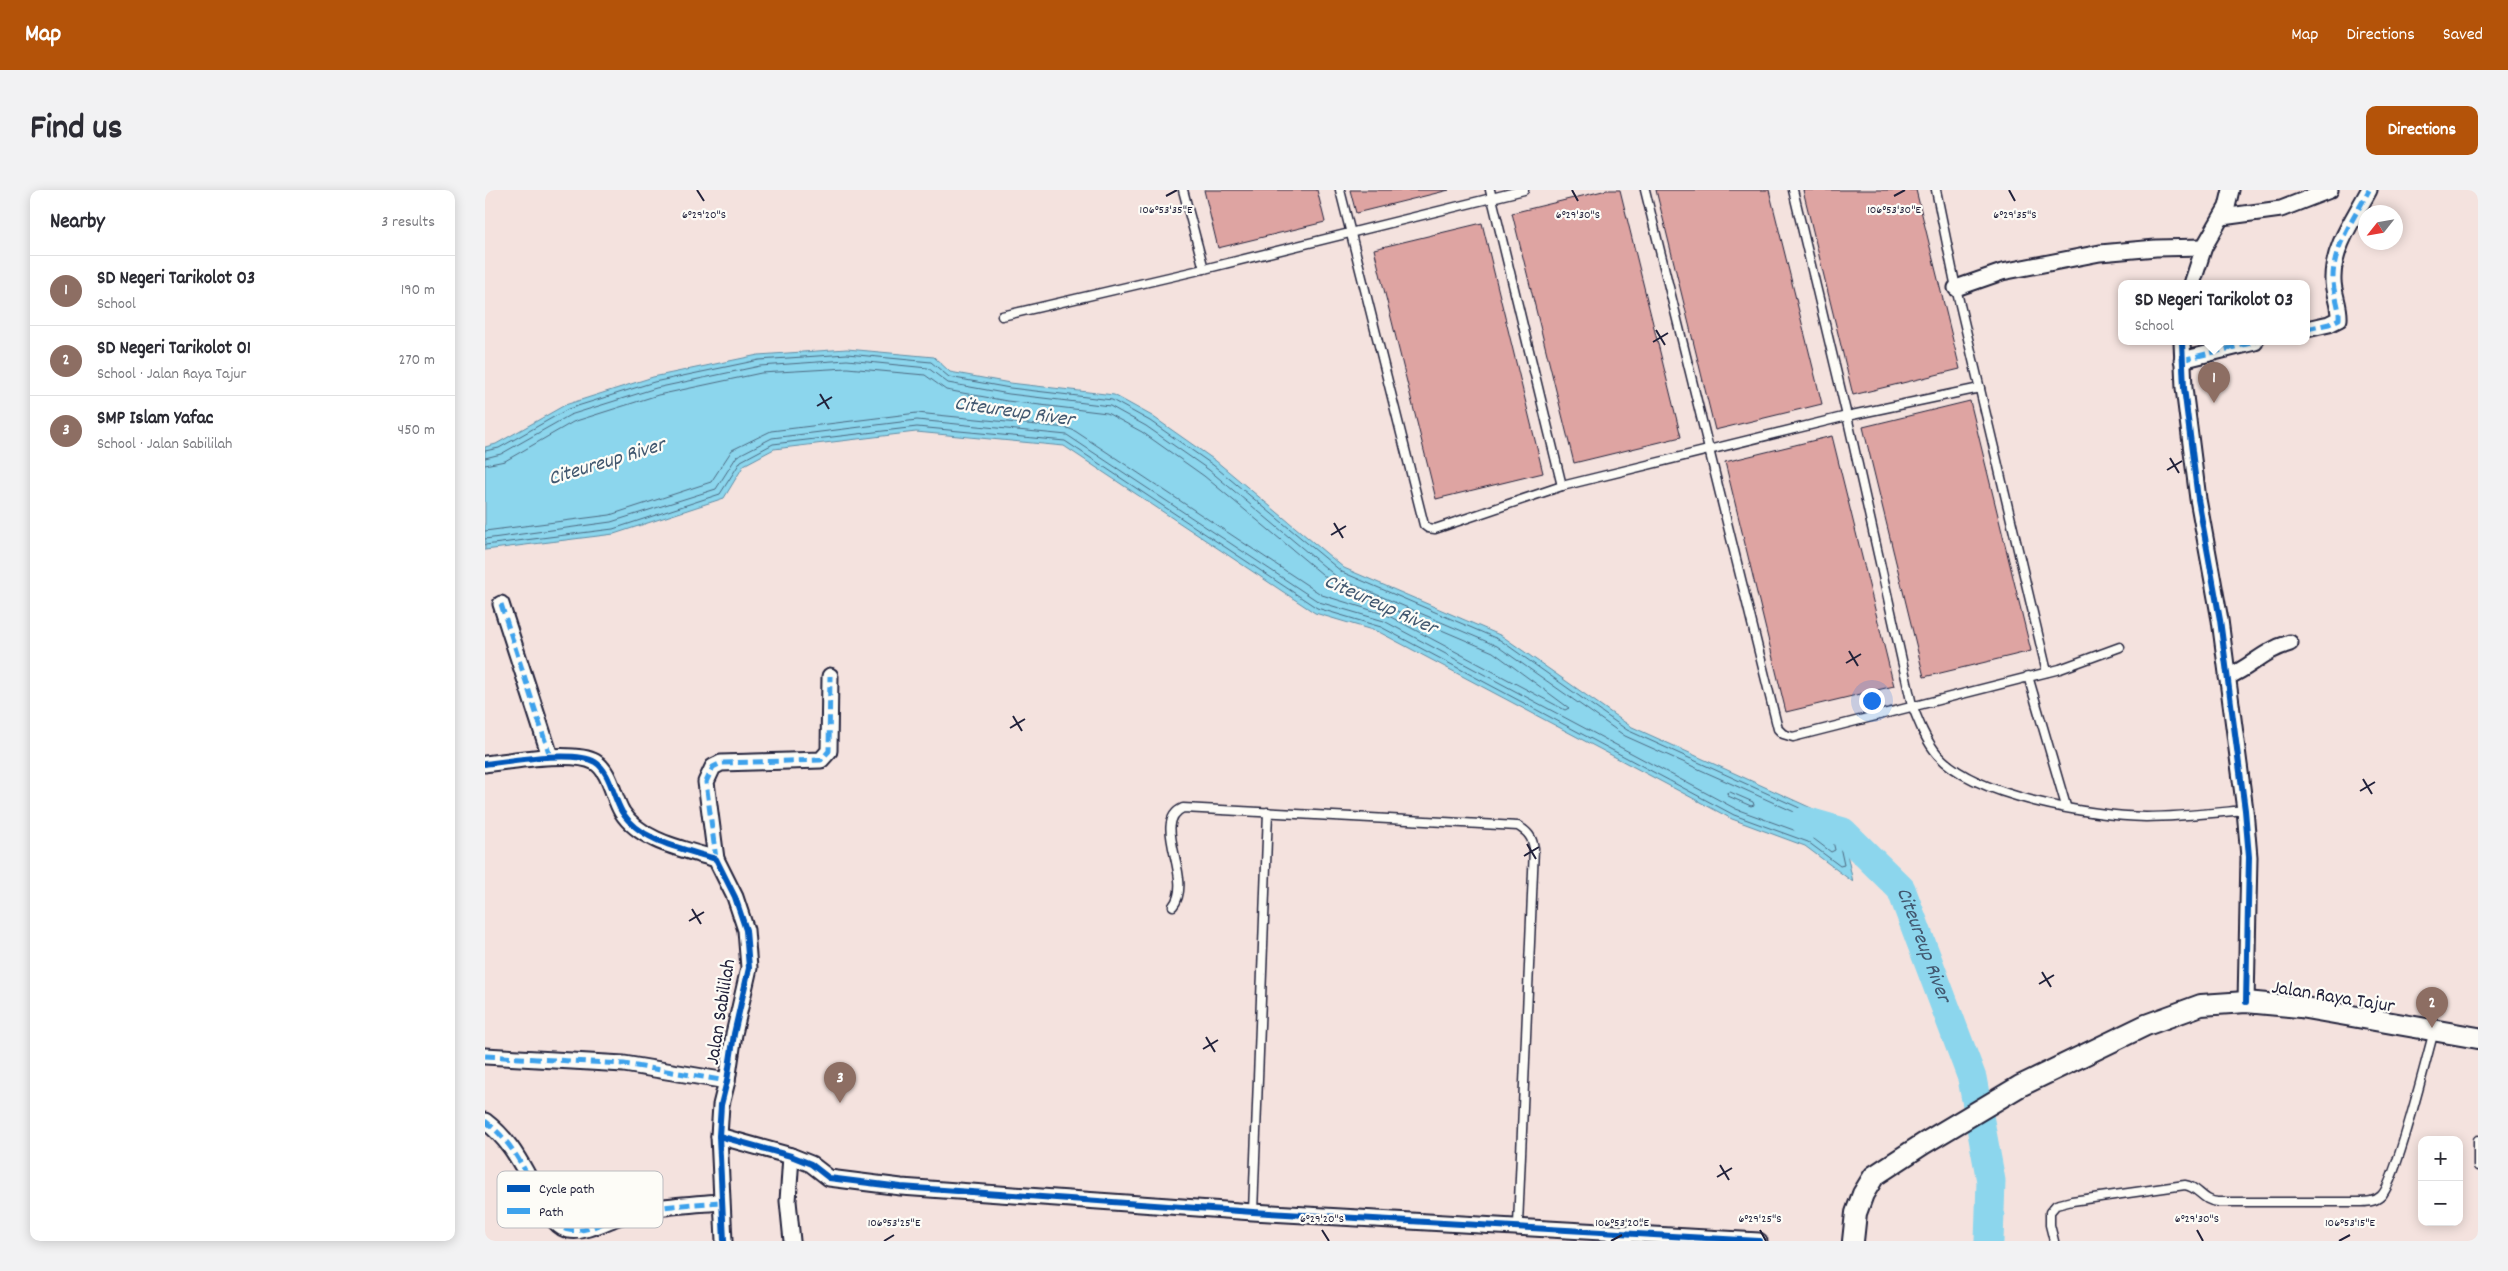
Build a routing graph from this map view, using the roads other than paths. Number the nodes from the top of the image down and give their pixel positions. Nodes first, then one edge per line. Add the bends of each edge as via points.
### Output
1 (1183, 190) edge
2 (1340, 190) edge
3 (1524, 190) edge
4 (1645, 190) edge
5 (1793, 190) edge
6 (1936, 190) edge
7 (2231, 190) edge
8 (2330, 190) edge
9 (2369, 190) edge
10 (1491, 194) edge
11 (2222, 217) junction
12 (1350, 233) junction
13 (2204, 247) junction
14 (1204, 269) junction
15 (2193, 280) edge
16 (1956, 288) junction
17 (1002, 316) dead end
18 (2310, 328) edge
19 (2182, 345) edge
20 (2243, 345) edge
21 (2182, 360) junction
22 (1980, 388) junction
23 (1847, 416) junction
24 (1709, 451) junction
25 (1562, 486) junction
26 (501, 604) dead end
27 (2290, 643) dead end
28 (2120, 648) dead end
29 (2047, 672) junction
30 (830, 676) dead end
31 (2028, 676) junction
32 (2227, 677) junction
33 (1912, 705) junction
34 (550, 756) junction
35 (485, 764) edge
36 (2066, 806) junction
37 (2245, 810) junction
38 (1268, 812) junction
39 (716, 859) junction
40 (1173, 906) dead end
41 (2246, 1002) junction
42 (2434, 1031) junction
43 (2478, 1038) edge
44 (485, 1056) edge
45 (727, 1081) junction
46 (485, 1121) edge
47 (719, 1136) junction
48 (2478, 1140) edge
49 (791, 1156) junction
50 (2478, 1166) edge
51 (526, 1171) edge
52 (721, 1202) junction
53 (663, 1208) edge
54 (1253, 1212) junction
55 (1518, 1225) junction
56 (562, 1228) edge
57 (584, 1228) edge
58 (724, 1241) edge
59 (792, 1241) edge
60 (1759, 1241) edge
61 (1853, 1241) edge
62 (2054, 1241) edge

1 - 14 lane
2 - 12 lane
3 - 10 lane
4 - 24 lane
5 - 23 lane
6 - 16 lane
7 - 11 street
8 - 11 street via 2281,209
9 - 18 street via 2344,236 2337,257 2333,277 2339,319
10 - 12 lane
10 - 25 lane
11 - 13 street
12 - 14 lane
12 - 25 lane via 1424,524 1435,529
13 - 15 street
13 - 16 street via 2100,253 2002,272
14 - 17 lane
16 - 22 lane
19 - 21 street
20 - 21 street
21 - 32 street via 2198,499
22 - 23 lane
22 - 29 lane
23 - 24 lane
23 - 33 lane
24 - 25 lane
24 - 33 lane via 1778,729 1793,737
26 - 34 street
27 - 32 street via 2269,650 2243,670
28 - 29 lane
29 - 31 lane
30 - 39 street, Jalan Sabililah via 829,751 825,758 721,763 713,767 706,782
31 - 33 lane
31 - 36 lane
32 - 37 street
33 - 36 lane via 1925,737 1939,755 1971,780
34 - 35 street
34 - 39 street via 597,763 623,812 640,831 665,843
36 - 37 lane via 2146,817
37 - 41 street via 2249,857
38 - 40 lane via 1183,808 1177,811 1170,827 1181,891
38 - 54 lane
38 - 55 lane via 1518,826 1533,840
39 - 45 street, Jalan Sabililah via 735,897 746,930 749,968
41 - 42 main road, Jalan Raya Tajur via 2300,1007
41 - 61 main road, Jalan Raya Tajur via 2201,1005 2146,1024 2020,1086 1923,1144 1874,1176 1856,1213
42 - 43 main road, Jalan Raya Tajur
42 - 62 lane via 2393,1173 2381,1196 2369,1202 2218,1202 2204,1199 2196,1189 2185,1185 2056,1205 2050,1212
44 - 45 street via 624,1064
45 - 47 street, Jalan Sabililah
46 - 51 street via 499,1132
47 - 49 street
47 - 52 street, Jalan Sabililah
48 - 50 lane
49 - 54 street via 837,1180 981,1194
49 - 59 street via 788,1201
52 - 53 street
52 - 58 street, Jalan Sabililah
54 - 55 street
55 - 60 street
56 - 57 street

